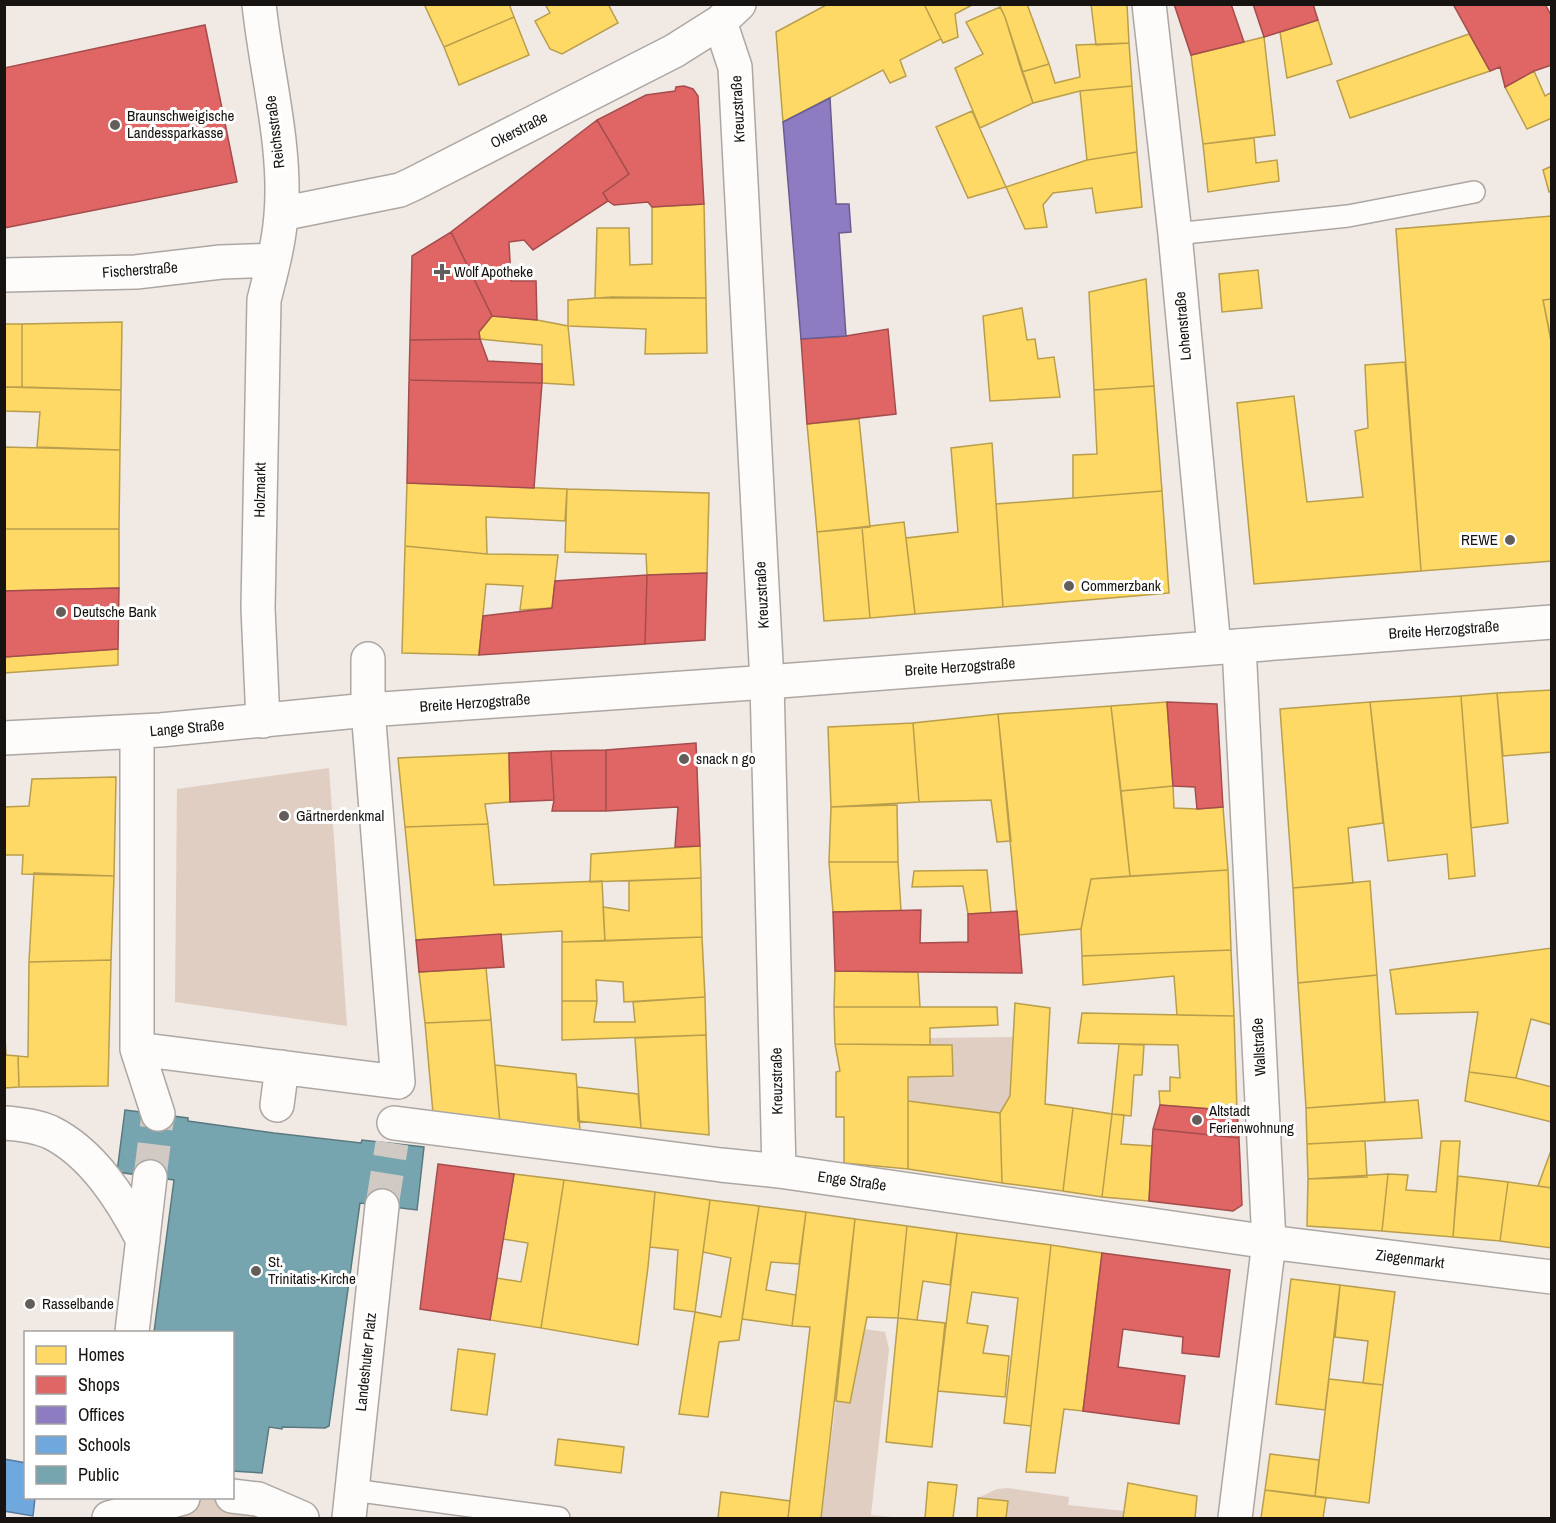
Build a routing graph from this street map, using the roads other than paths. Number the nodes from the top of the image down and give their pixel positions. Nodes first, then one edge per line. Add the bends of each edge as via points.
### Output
1 (259, 4) edge
2 (1149, 4) edge
3 (729, 13) edge
4 (1474, 192) dead end
5 (281, 214) junction
6 (1174, 234) junction
7 (274, 260) junction
8 (4, 275) edge
9 (1551, 622) edge
10 (1226, 646) junction
11 (368, 659) dead end
12 (767, 682) junction
13 (368, 710) junction
14 (263, 721) junction
15 (137, 732) junction
16 (4, 738) edge
17 (137, 1049) junction
18 (282, 1067) junction
19 (398, 1082) junction
20 (277, 1105) dead end
21 (158, 1114) tunnel mouth
22 (4, 1123) edge
23 (779, 1171) junction
24 (150, 1177) tunnel mouth
25 (382, 1206) tunnel mouth
26 (143, 1240) junction
27 (1269, 1242) junction
28 (1551, 1277) edge
29 (132, 1331) edge
30 (234, 1496) edge
31 (111, 1499) edge
32 (176, 1499) edge
33 (351, 1504) edge
34 (108, 1518) edge
35 (302, 1518) edge
36 (559, 1518) edge
37 (1235, 1518) edge

1 - 5 street, Reichsstraße via 280,150
2 - 6 street, Lohenstraße
3 - 5 street, Okerstraße via 674,51 407,187
3 - 12 street, Kreuzstraße
4 - 6 lane via 1348,216
5 - 7 street, Reichsstraße
6 - 10 street, Lohenstraße
7 - 8 street, Fischerstraße via 136,272
7 - 14 street, Holzmarkt via 264,300 258,608
9 - 10 street, Breite Herzogstraße
10 - 12 street, Breite Herzogstraße
10 - 27 street, Wallstraße
11 - 13 street
12 - 13 street, Breite Herzogstraße
12 - 23 street, Kreuzstraße
13 - 14 street, Lange Straße
13 - 19 street
14 - 15 street, Lange Straße
15 - 16 street, Lange Straße
15 - 17 street
17 - 18 street
17 - 21 street
18 - 19 street
18 - 20 street
19 - 23 street, Enge Straße via 393,1133 433,1130
22 - 26 street via 50,1132 82,1153 129,1214
23 - 27 street, Enge Straße
24 - 26 street
25 - 33 street, Landeshuter Platz
26 - 29 street
27 - 28 street, Ziegenmarkt
27 - 37 street, Wallstraße
30 - 35 street via 258,1499
31 - 34 street
32 - 34 street
33 - 36 lane

